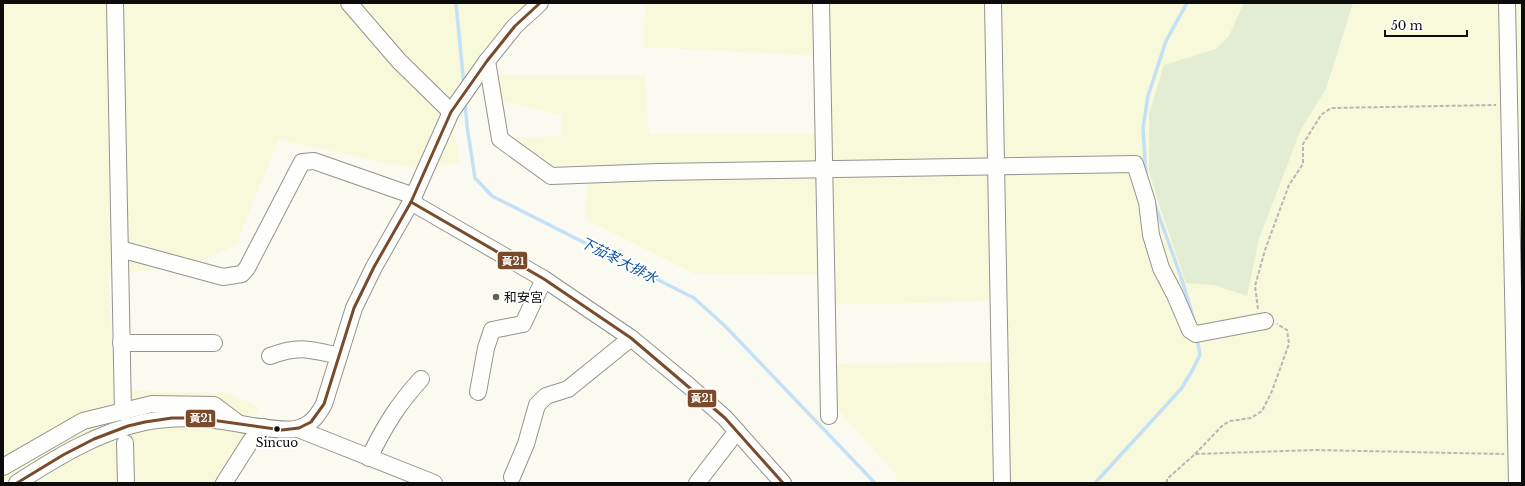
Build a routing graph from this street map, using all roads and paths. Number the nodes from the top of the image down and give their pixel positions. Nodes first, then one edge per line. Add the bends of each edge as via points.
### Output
1 (115, 3) edge
2 (349, 3) edge
3 (540, 3) edge
4 (820, 3) edge
5 (993, 3) edge
6 (1507, 3) edge
7 (487, 62) junction
8 (1509, 105) junction
9 (451, 112) junction
10 (997, 166) junction
11 (824, 169) junction
12 (412, 199) junction
13 (120, 249) junction
14 (544, 279) junction
15 (1265, 321) junction
16 (631, 338) junction
17 (121, 343) junction
18 (214, 343) dead end
19 (270, 356) dead end
20 (339, 356) junction
21 (421, 379) dead end
22 (478, 392) dead end
23 (123, 412) junction
24 (829, 416) dead end
25 (239, 424) junction
26 (263, 427) junction
27 (298, 429) junction
28 (737, 431) junction
29 (125, 443) dead end
30 (1194, 454) junction
31 (1517, 454) junction
32 (369, 458) junction
33 (3, 467) edge
34 (512, 477) dead end
35 (17, 483) edge
36 (126, 483) edge
37 (224, 483) edge
38 (434, 483) edge
39 (697, 483) edge
40 (783, 483) edge
41 (1002, 483) edge
42 (1167, 483) edge
43 (1517, 483) edge

1 - 13 street
2 - 9 street via 399,60
3 - 7 street via 515,26
4 - 11 street
5 - 10 street
6 - 8 street
7 - 9 street
7 - 11 street via 500,139 551,176
8 - 15 path via 1331,108 1321,115 1303,144 1303,164 1289,185 1265,250 1255,286 1257,307
8 - 31 street
9 - 12 street
10 - 11 street
10 - 15 street via 1135,164 1147,202 1151,235 1161,268 1190,330 1196,334
10 - 41 street
11 - 24 street
12 - 13 street via 314,161 302,162 242,274 223,277
12 - 14 street
12 - 20 street via 354,308
13 - 17 street
14 - 16 street
14 - 22 street via 523,324 492,330
15 - 30 path via 1278,324 1287,330 1289,344 1262,411 1252,418 1223,424
16 - 28 street via 690,386
16 - 34 street via 568,389 546,396 537,406 526,444
17 - 18 street
17 - 23 street
19 - 20 street via 299,348
20 - 27 street via 319,413 311,423
21 - 32 street via 386,425
23 - 25 street via 152,404 214,405
23 - 33 street via 83,421
25 - 26 street
25 - 35 street via 182,417 145,422 88,441
26 - 27 street
26 - 37 street via 250,442
27 - 32 street
28 - 39 street
28 - 40 street
29 - 36 street
30 - 31 path via 1315,450
30 - 42 path via 1167,479
31 - 43 street
32 - 38 street

